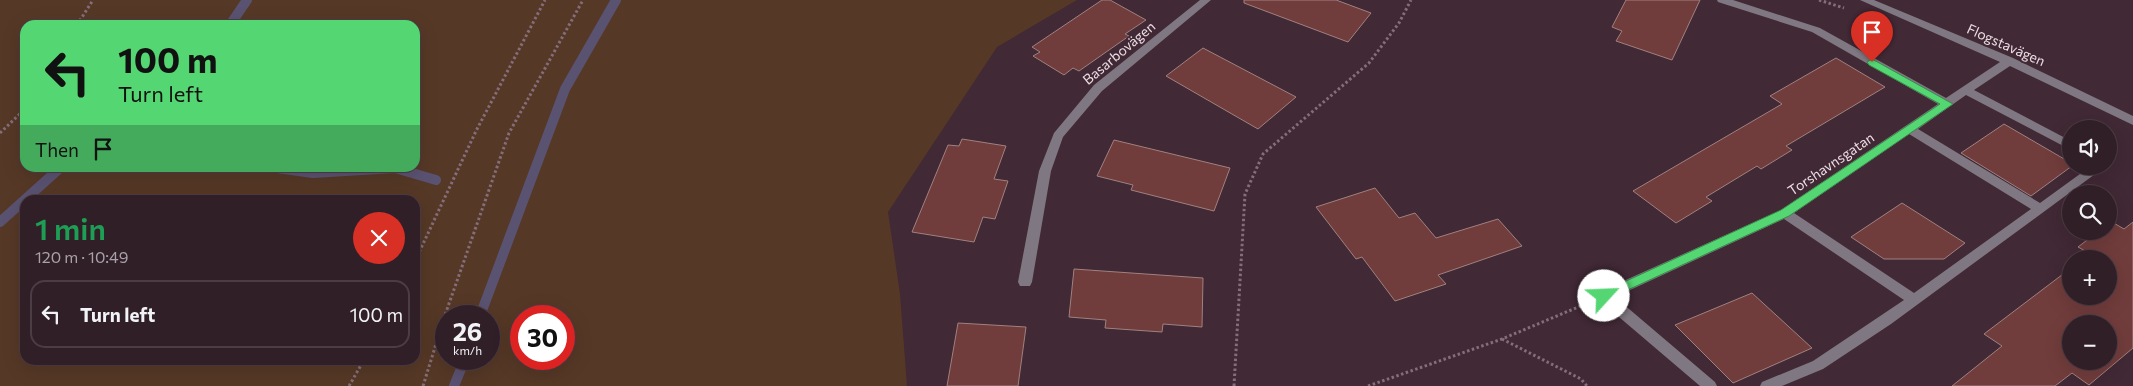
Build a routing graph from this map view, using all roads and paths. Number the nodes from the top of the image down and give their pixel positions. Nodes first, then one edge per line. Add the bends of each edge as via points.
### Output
1 (93, 0) edge
2 (546, 0) edge
3 (583, 0) edge
4 (1206, 0) edge
5 (1411, 0) edge
6 (1722, 0) edge
7 (1865, 0) edge
8 (80, 20) edge
9 (2008, 61) junction
10 (1967, 92) junction
11 (1948, 104) junction
12 (20, 114) edge
13 (2133, 121) edge
14 (1908, 129) junction
15 (0, 133) edge
16 (2062, 141) edge
17 (2088, 175) edge
18 (2041, 209) junction
19 (1785, 213) junction
20 (420, 250) edge
21 (1025, 282) dead end
22 (1604, 296) junction
23 (1914, 300) junction
24 (1502, 339) junction
25 (361, 365) edge
26 (349, 386) edge
27 (423, 386) edge
28 (1234, 386) edge
29 (1368, 386) edge
30 (1587, 386) edge
31 (1710, 386) edge
32 (1767, 386) edge

1 - 8 path
2 - 20 path via 476,131
3 - 27 path via 509,133
4 - 21 street, Basarbovägen via 1098,88 1058,136 1045,171
5 - 28 path via 1369,62 1263,154 1245,194
6 - 11 street via 1816,30
7 - 9 street, Flogstavägen
9 - 10 street, Torshavnsgatan
9 - 13 street, Flogstavägen
10 - 11 street, Torshavnsgatan
10 - 16 street
11 - 14 street, Torshavnsgatan
12 - 15 path
14 - 18 street
14 - 19 street, Torshavnsgatan
17 - 18 street
18 - 23 street
19 - 22 street, Torshavnsgatan
19 - 23 street
22 - 24 path
22 - 31 street
23 - 32 street via 1818,365
24 - 29 path
24 - 30 path via 1581,379
25 - 26 path

